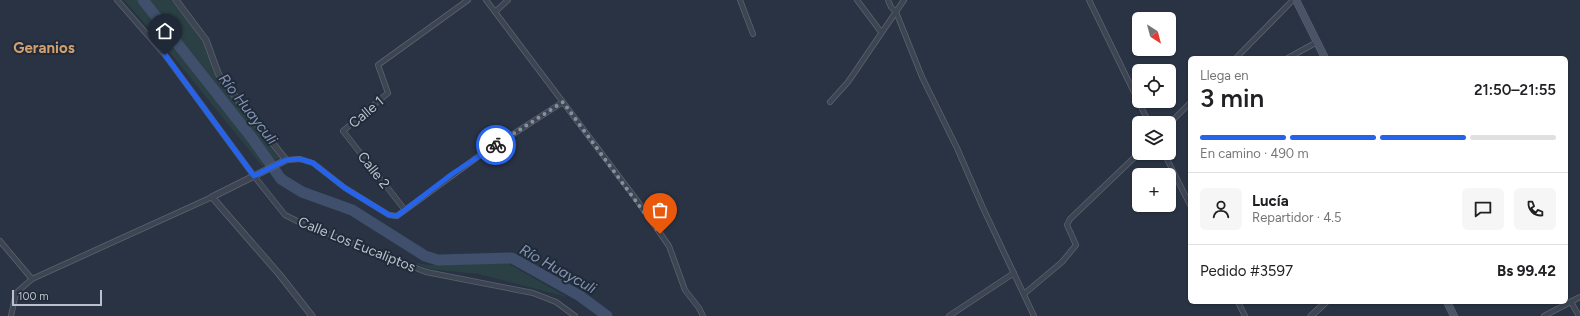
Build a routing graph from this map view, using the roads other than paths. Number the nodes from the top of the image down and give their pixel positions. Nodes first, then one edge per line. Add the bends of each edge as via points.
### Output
1 (117, 0) edge
2 (176, 0) edge
3 (468, 0) edge
4 (486, 0) edge
5 (508, 0) edge
6 (740, 0) edge
7 (857, 0) edge
8 (888, 0) edge
9 (904, 0) edge
10 (1089, 0) edge
11 (1293, 0) edge
12 (1296, 0) edge
13 (496, 12) junction
14 (896, 12) junction
15 (882, 32) junction
16 (753, 34) dead end
17 (1317, 42) junction
18 (1238, 56) edge
19 (1292, 56) edge
20 (1324, 56) edge
21 (563, 102) junction
22 (830, 102) dead end
23 (1188, 105) edge
24 (1146, 116) edge
25 (1176, 117) edge
26 (344, 131) joint
27 (286, 160) junction
28 (1132, 160) edge
29 (1168, 160) edge
30 (254, 176) junction
31 (212, 197) junction
32 (1188, 201) edge
33 (405, 210) junction
34 (0, 241) edge
35 (1014, 273) junction
36 (32, 278) junction
37 (1024, 294) junction
38 (1580, 297) edge
39 (1572, 302) junction
40 (1239, 304) edge
41 (1324, 304) edge
42 (1448, 304) edge
43 (12, 316) edge
44 (312, 316) edge
45 (575, 316) edge
46 (703, 316) edge
47 (949, 316) edge
48 (1034, 316) edge
49 (1245, 316) edge
50 (1311, 316) edge
51 (1454, 316) edge
52 (1544, 316) edge
53 (1579, 316) edge

1 - 30 street, Calle Los Eucaliptos via 165,55
2 - 27 street via 206,40 223,81
3 - 26 street, Calle 1 via 378,65 388,93
4 - 13 street
5 - 13 street
6 - 16 street
7 - 15 street
8 - 14 street
9 - 14 street
10 - 24 street
11 - 18 street
12 - 17 main road
13 - 21 street
14 - 15 street
14 - 35 street via 922,78
15 - 22 street via 848,82
17 - 19 street
17 - 20 main road
21 - 33 street via 466,165
21 - 46 street via 669,246 685,290
23 - 25 street
26 - 33 street, Calle 2
27 - 30 street
27 - 33 street via 300,159 313,163 345,188 389,215 397,216
28 - 37 street via 1070,219 1067,225 1076,245 1062,262
29 - 32 street
30 - 31 street
30 - 45 street, Calle Los Eucaliptos via 285,215 303,224 426,272 533,293 556,302
31 - 36 street
31 - 44 street
34 - 36 street
35 - 37 street
35 - 47 street
36 - 43 street via 16,293
37 - 48 street
38 - 39 street
39 - 52 street
39 - 53 street
40 - 49 street
41 - 50 street
42 - 51 main road

